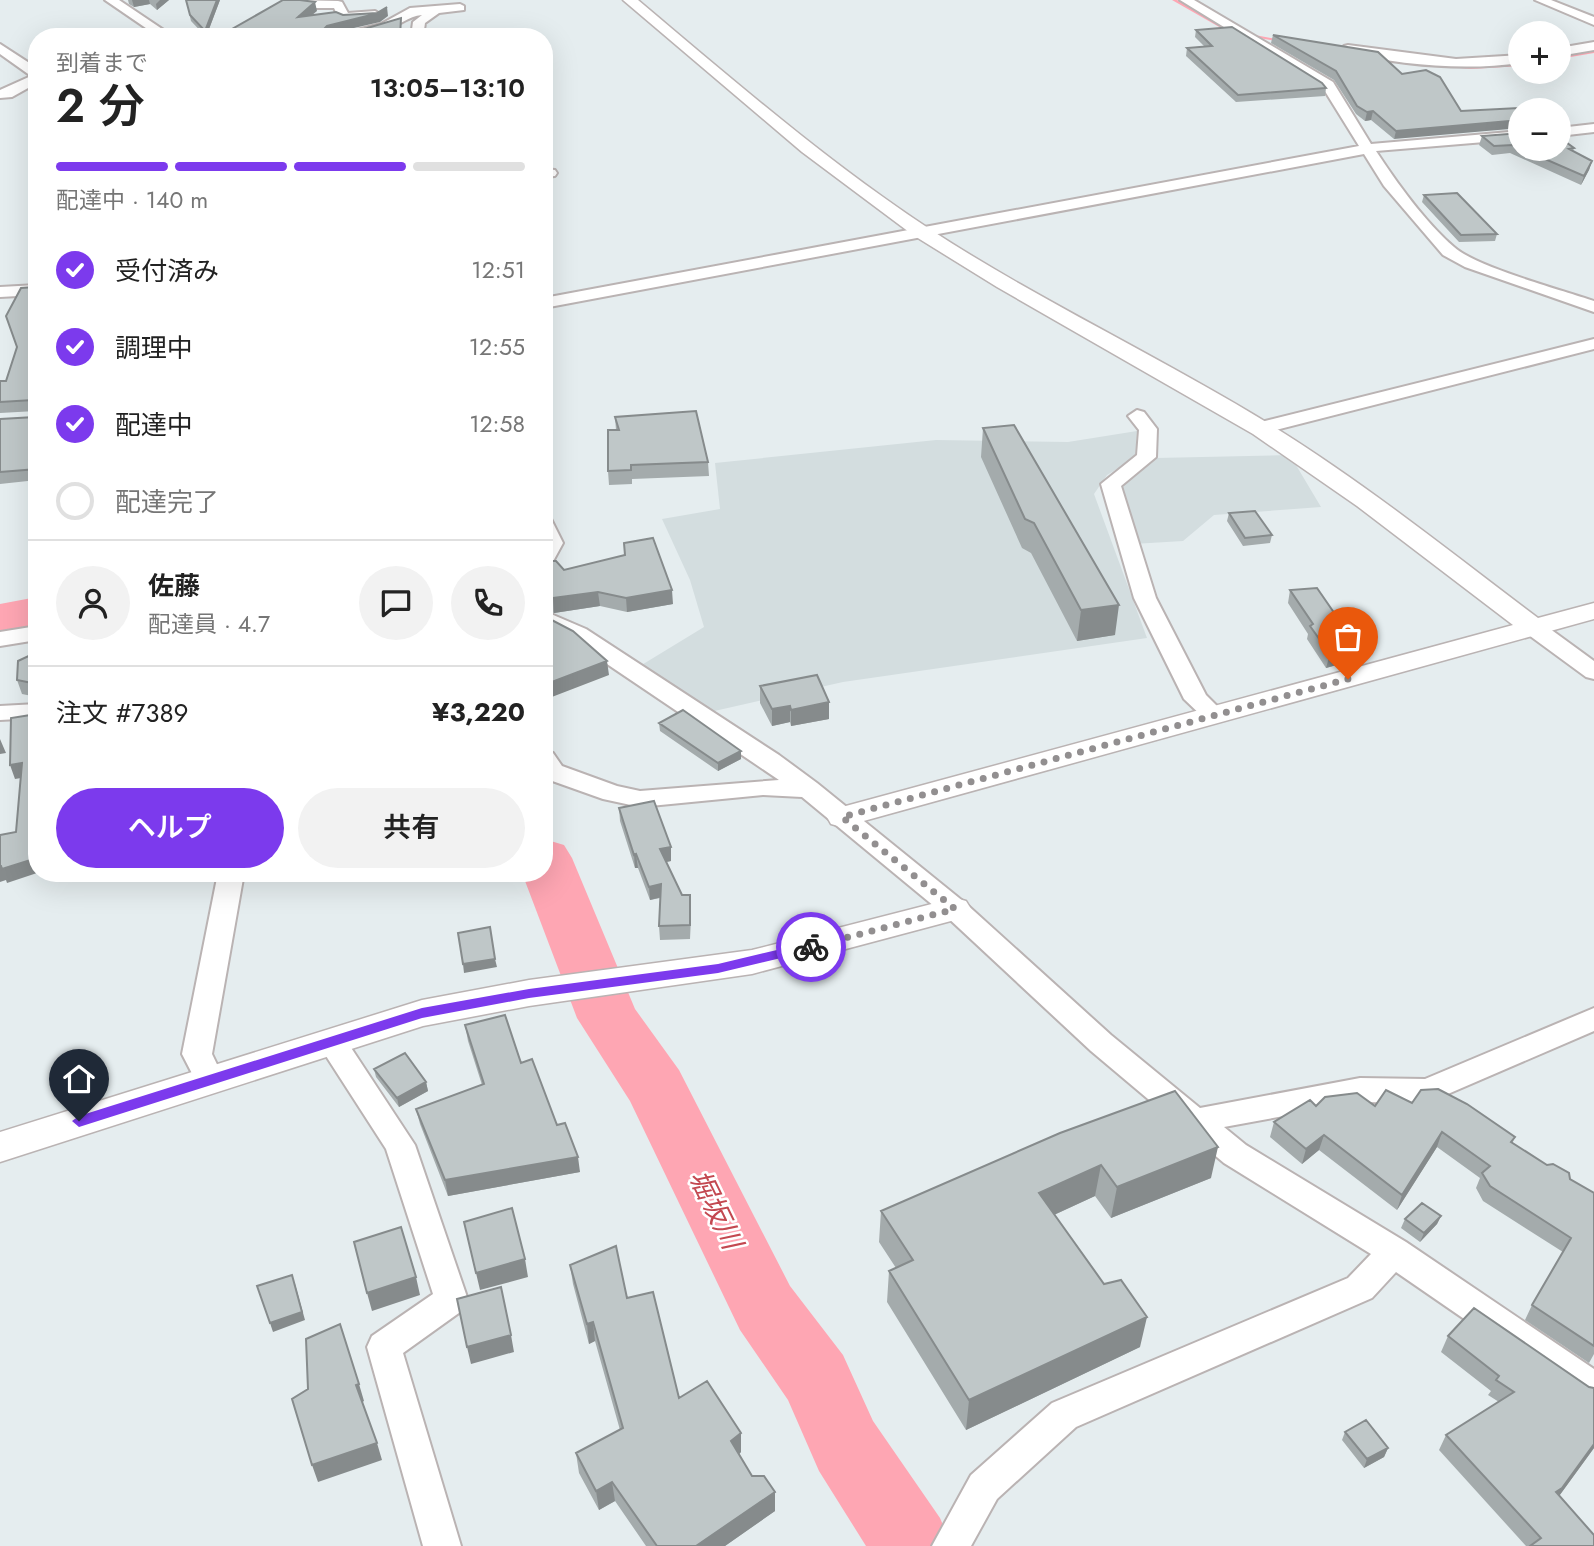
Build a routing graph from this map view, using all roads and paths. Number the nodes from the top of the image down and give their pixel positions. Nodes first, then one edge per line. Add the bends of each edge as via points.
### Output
1 (111, 0) edge
2 (298, 0) edge
3 (452, 0) edge
4 (630, 0) edge
5 (1186, 0) edge
6 (1541, 0) edge
7 (435, 11) junction
8 (410, 12) junction
9 (1594, 21) edge
10 (155, 28) edge
11 (380, 28) edge
12 (418, 28) edge
13 (1242, 33) junction
14 (1276, 37) edge
15 (1594, 46) edge
16 (0, 48) edge
17 (1339, 48) edge
18 (1571, 50) edge
19 (1508, 61) edge
20 (28, 69) edge
21 (28, 81) edge
22 (0, 94) edge
23 (1594, 128) edge
24 (1571, 131) edge
25 (1508, 136) edge
26 (1367, 148) junction
27 (922, 232) junction
28 (28, 290) edge
29 (0, 292) edge
30 (553, 301) edge
31 (1594, 307) edge
32 (1594, 344) edge
33 (1137, 416) dead end
34 (1260, 428) junction
35 (1594, 611) edge
36 (553, 622) edge
37 (1534, 628) junction
38 (28, 634) edge
39 (0, 639) edge
40 (1594, 672) edge
41 (28, 711) edge
42 (0, 713) edge
43 (1214, 715) junction
44 (553, 772) edge
45 (808, 789) junction
46 (842, 817) junction
47 (229, 882) edge
48 (955, 909) junction
49 (1594, 1019) edge
50 (332, 1042) junction
51 (209, 1079) junction
52 (1194, 1121) junction
53 (0, 1147) edge
54 (1394, 1252) junction
55 (1594, 1389) edge
56 (442, 1546) edge
57 (951, 1546) edge

1 - 10 street
2 - 8 street via 302,5 338,4 344,17
3 - 7 street via 460,8
4 - 27 street via 738,93
5 - 13 street
6 - 9 street
7 - 8 street
7 - 12 street via 419,22
8 - 11 street
13 - 14 street
13 - 26 street via 1328,85
15 - 18 street
16 - 20 street
17 - 19 street via 1456,63
21 - 22 street
23 - 24 street
25 - 26 street
26 - 27 street
26 - 31 street via 1389,183 1449,252
27 - 30 street
27 - 34 street
28 - 29 street
32 - 34 street
33 - 43 street via 1148,429 1146,457 1111,484 1145,598 1196,699
34 - 37 street via 1347,486
35 - 37 street
36 - 45 street via 771,760
37 - 40 street
37 - 43 street
38 - 39 street
41 - 42 street
43 - 46 street
44 - 45 street via 640,799 763,787
45 - 46 street
46 - 48 street
47 - 51 street via 197,1054
48 - 50 street via 752,962 422,1013
48 - 52 street
49 - 52 street via 1427,1091 1360,1090
50 - 51 street
50 - 56 street via 400,1145 451,1300 384,1347
51 - 53 street
52 - 54 street via 1235,1154
54 - 55 street
54 - 57 street via 1360,1288 1064,1415 982,1490

